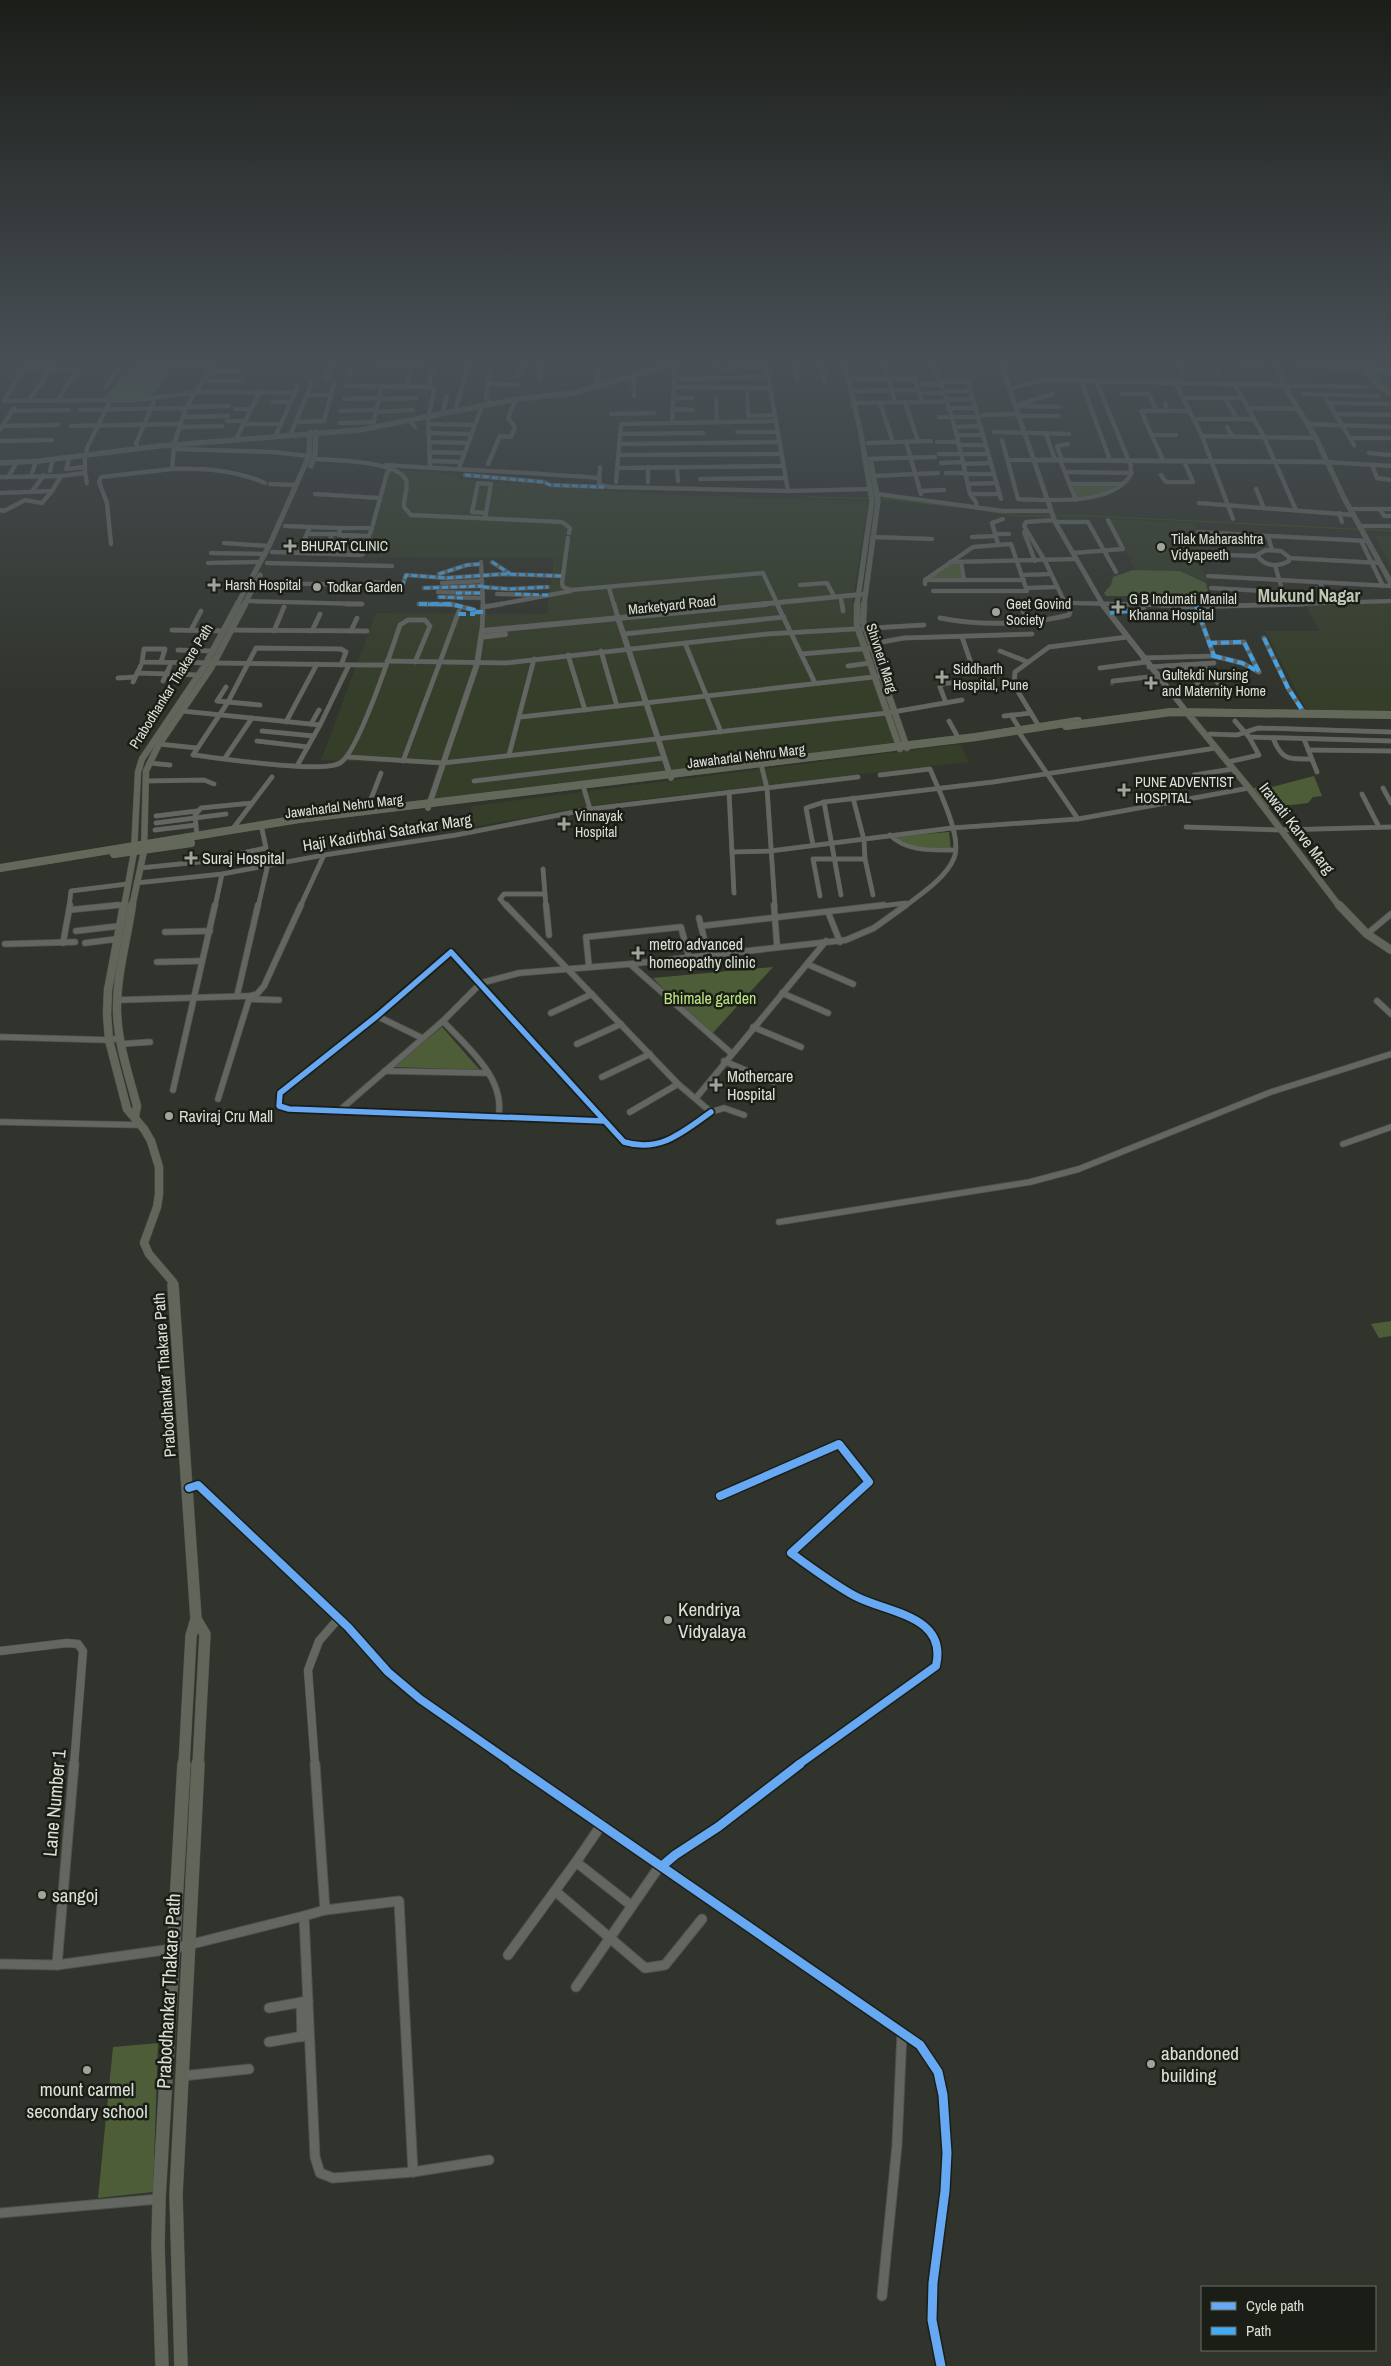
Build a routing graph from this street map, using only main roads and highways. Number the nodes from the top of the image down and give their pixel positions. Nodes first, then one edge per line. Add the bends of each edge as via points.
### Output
1 (302, 474) edge
2 (304, 474) edge
3 (868, 474) edge
4 (872, 474) edge
5 (1333, 474) edge
6 (875, 498) junction
7 (273, 545) junction
8 (264, 563) junction
9 (1391, 585) edge
10 (862, 595) junction
11 (870, 647) junction
12 (879, 677) junction
13 (1187, 712) junction
14 (1391, 715) edge
15 (1051, 728) junction
16 (1020, 732) junction
17 (903, 747) junction
18 (670, 776) junction
19 (428, 806) junction
20 (265, 827) junction
21 (144, 842) junction
22 (135, 848) junction
23 (144, 851) junction
24 (0, 870) edge
25 (1391, 950) edge
26 (135, 1116) junction
27 (196, 1619) junction
28 (162, 2366) edge
29 (181, 2366) edge

1 - 7 main road, Prabodhankar Thakare Path
2 - 7 main road, Prabodhankar Thakare Path via 285,526
3 - 6 main road, Shivneri Marg via 869,489
4 - 6 main road, Shivneri Marg
5 - 9 main road
6 - 10 main road, Shivneri Marg
6 - 10 main road, Shivneri Marg via 873,537
7 - 8 main road, Prabodhankar Thakare Path
7 - 8 main road, Prabodhankar Thakare Path via 264,554
8 - 21 main road, Prabodhankar Thakare Path via 214,663 149,763
8 - 22 main road, Prabodhankar Thakare Path via 199,675 142,759 138,772
10 - 11 main road, Shivneri Marg
10 - 11 main road, Shivneri Marg via 856,613 857,626
11 - 12 main road, Shivneri Marg
11 - 12 main road, Shivneri Marg via 870,663
12 - 17 main road, Shivneri Marg via 895,711
12 - 17 main road, Shivneri Marg via 887,713
13 - 14 main road, Jawaharlal Nehru Marg
13 - 14 main road, Jawaharlal Nehru Marg via 1303,711
13 - 15 main road, Jawaharlal Nehru Marg via 1059,730
13 - 25 main road, Irawati Karve Marg via 1344,912 1367,934
14 - 15 main road, bridge via 1170,712
15 - 16 main road, Jawaharlal Nehru Marg
15 - 16 main road, Jawaharlal Nehru Marg
16 - 17 main road, Jawaharlal Nehru Marg
16 - 17 main road, Jawaharlal Nehru Marg
17 - 18 main road, Jawaharlal Nehru Marg
18 - 19 main road, Jawaharlal Nehru Marg
18 - 19 main road, Jawaharlal Nehru Marg
19 - 20 main road, Jawaharlal Nehru Marg
19 - 20 main road, Jawaharlal Nehru Marg
20 - 21 main road, Jawaharlal Nehru Marg
20 - 23 main road, Jawaharlal Nehru Marg
21 - 22 main road, Jawaharlal Nehru Marg
21 - 23 main road, Prabodhankar Thakare Path
22 - 23 main road, Jawaharlal Nehru Marg
22 - 24 main road, Jawaharlal Nehru Marg
22 - 26 main road, Prabodhankar Thakare Path via 108,990 109,1040 127,1109
23 - 26 main road, Prabodhankar Thakare Path via 118,1000 121,1041 137,1106
26 - 27 main road, Prabodhankar Thakare Path via 151,1142 160,1179 159,1199 144,1243 149,1254 173,1282
27 - 28 main road, Prabodhankar Thakare Path via 190,1636 159,2199
27 - 29 main road, Prabodhankar Thakare Path via 205,1634 176,2240

